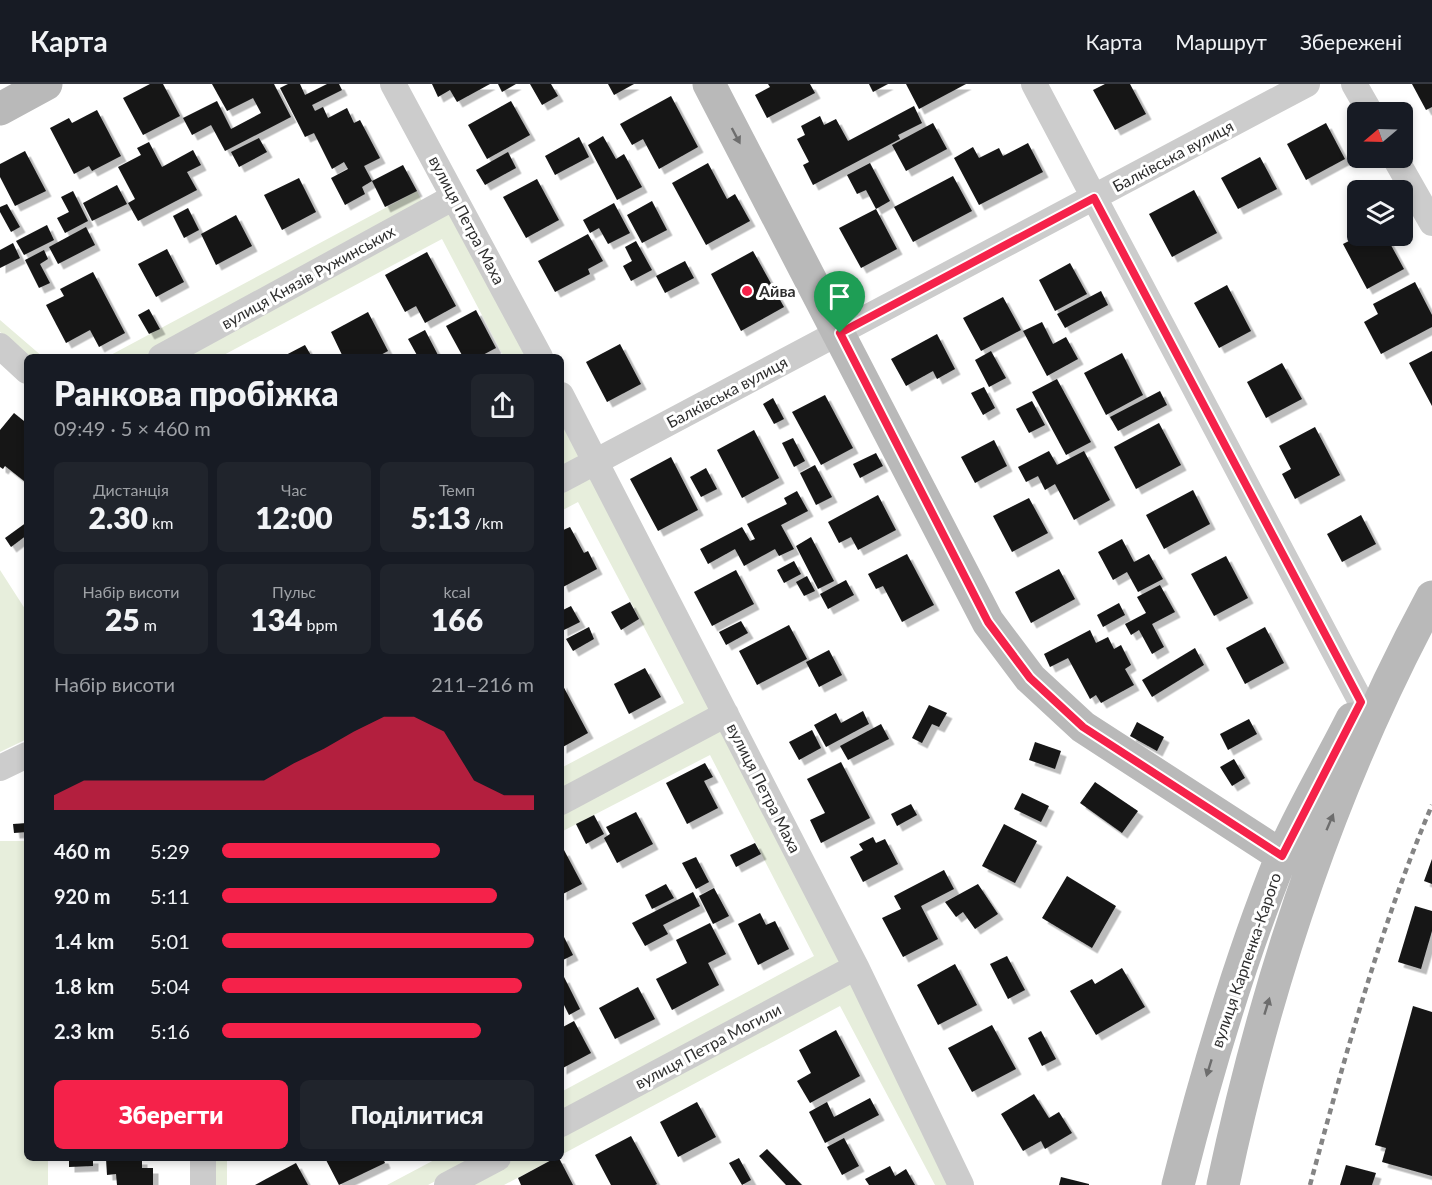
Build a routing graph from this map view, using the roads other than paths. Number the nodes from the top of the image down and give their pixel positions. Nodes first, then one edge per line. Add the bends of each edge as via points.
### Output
1 (46, 84) edge
2 (393, 84) edge
3 (709, 84) edge
4 (1034, 84) edge
5 (1307, 84) edge
6 (1354, 84) edge
7 (1364, 102) edge
8 (0, 109) edge
9 (1401, 168) edge
10 (454, 197) junction
11 (1094, 198) junction
12 (1432, 223) edge
13 (840, 333) junction
14 (0, 346) edge
15 (166, 354) edge
16 (538, 354) edge
17 (24, 367) edge
18 (564, 401) edge
19 (596, 461) junction
20 (564, 478) edge
21 (1432, 597) edge
22 (1400, 656) junction
23 (1361, 702) junction
24 (726, 714) junction
25 (24, 756) edge
26 (0, 768) edge
27 (564, 800) edge
28 (1282, 856) junction
29 (856, 967) junction
30 (564, 1122) edge
31 (203, 1161) edge
32 (492, 1161) edge
33 (202, 1185) edge
34 (447, 1185) edge
35 (961, 1185) edge
36 (1178, 1185) edge
37 (1222, 1185) edge

1 - 8 street
2 - 10 street, вулиця Петра Маха
3 -> 13 street
4 - 11 street
5 - 11 street, Балківська вулиця
6 - 7 street
9 - 12 street
10 - 15 street, вулиця Князів Ружинських
10 - 16 street, вулиця Петра Маха
11 - 13 street, Балківська вулиця
11 - 23 street
13 - 19 street, Балківська вулиця
13 - 28 street via 988,622 1030,678 1083,727
14 - 17 street
18 - 19 street, вулиця Петра Маха
19 - 20 street, Балківська вулиця
19 - 24 street, вулиця Петра Маха
21 - 22 street, вулиця Карпенка-Карого
22 - 23 street, вулиця Карпенка-Карого
37 -> 22 street, вулиця Карпенка-Карого via 1259,1033 1309,872
23 - 28 street, вулиця Карпенка-Карого
24 - 27 street
24 - 29 street, вулиця Петра Маха
25 - 26 street
28 -> 36 street, вулиця Карпенка-Карого via 1235,981
29 - 30 street, вулиця Петра Могили
29 - 35 street, вулиця Петра Маха
31 - 33 street
32 - 34 street

